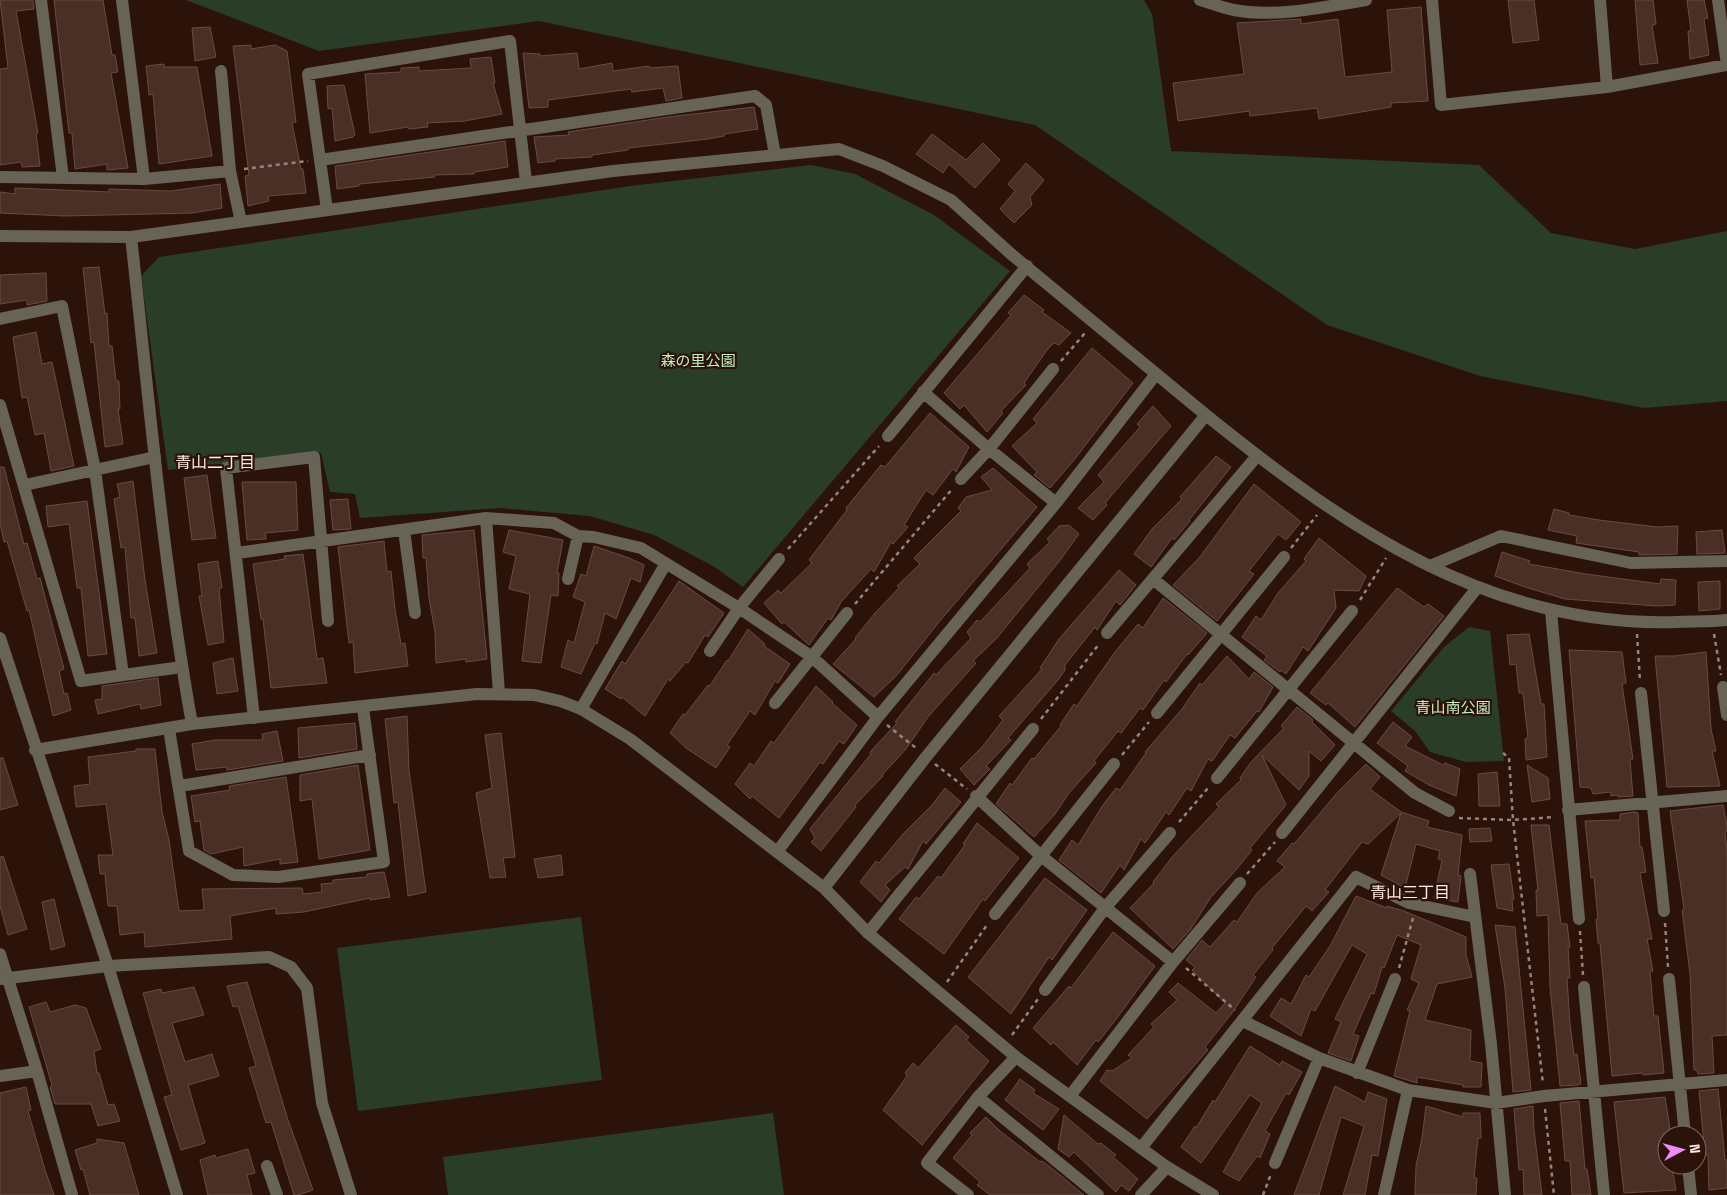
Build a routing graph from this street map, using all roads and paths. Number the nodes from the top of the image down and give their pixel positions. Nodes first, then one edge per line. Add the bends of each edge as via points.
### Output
1 (41, 0) edge
2 (122, 0) edge
3 (1200, 0) edge
4 (1366, 0) edge
5 (1432, 0) edge
6 (1600, 0) edge
7 (1718, 0) edge
8 (220, 71) dead end
9 (1607, 87) junction
10 (520, 128) junction
11 (775, 155) junction
12 (320, 160) junction
13 (230, 171) junction
14 (0, 177) edge
15 (63, 178) junction
16 (144, 179) junction
17 (526, 182) junction
18 (327, 210) junction
19 (241, 222) junction
20 (0, 236) edge
21 (131, 237) junction
22 (1026, 266) junction
23 (0, 319) edge
24 (1094, 322) junction
25 (1054, 369) joint
26 (1156, 374) junction
27 (923, 392) junction
28 (0, 405) edge
29 (1206, 415) junction
30 (888, 436) joint
31 (989, 449) junction
32 (1257, 456) junction
33 (155, 457) junction
34 (95, 470) junction
35 (961, 479) joint
36 (25, 486) junction
37 (1056, 503) junction
38 (1324, 505) junction
39 (486, 518) junction
40 (404, 530) junction
41 (578, 536) junction
42 (322, 541) junction
43 (1393, 547) junction
44 (237, 553) junction
45 (1284, 557) joint
46 (779, 559) joint
47 (1727, 561) edge
48 (665, 566) junction
49 (1430, 566) junction
50 (568, 578) dead end
51 (1153, 579) junction
52 (1477, 588) junction
53 (739, 608) junction
54 (1352, 611) joint
55 (1551, 611) junction
56 (415, 613) dead end
57 (847, 613) joint
58 (1727, 620) edge
59 (328, 621) dead end
60 (1712, 621) junction
61 (1636, 623) junction
62 (1107, 633) joint
63 (1220, 634) junction
64 (0, 638) edge
65 (710, 651) dead end
66 (812, 658) junction
67 (182, 667) junction
68 (123, 675) junction
69 (1723, 687) joint
70 (1289, 689) junction
71 (499, 693) junction
72 (1641, 693) joint
73 (775, 704) dead end
74 (363, 708) junction
75 (582, 709) junction
76 (1157, 714) joint
77 (1727, 715) edge
78 (878, 717) junction
79 (254, 718) junction
80 (192, 724) junction
81 (168, 729) junction
82 (1034, 729) joint
83 (1353, 743) junction
84 (35, 750) junction
85 (1503, 753) dead end
86 (370, 755) junction
87 (1114, 764) joint
88 (1217, 778) joint
89 (180, 786) junction
90 (976, 796) junction
91 (1727, 796) edge
92 (1653, 803) junction
93 (1568, 810) junction
94 (1449, 811) joint
95 (1513, 820) junction
96 (1170, 833) joint
97 (1282, 833) joint
98 (777, 852) junction
99 (1040, 855) junction
100 (1470, 874) dead end
101 (1240, 883) joint
102 (824, 888) junction
103 (1417, 905) junction
104 (1105, 908) junction
105 (1664, 912) joint
106 (995, 914) joint
107 (1475, 917) junction
108 (1579, 919) joint
109 (868, 932) junction
110 (0, 954) edge
111 (1174, 960) junction
112 (108, 966) junction
113 (4, 979) edge
114 (1395, 979) joint
115 (1669, 979) joint
116 (1584, 987) joint
117 (1045, 990) joint
118 (940, 993) junction
119 (1244, 1020) junction
120 (1004, 1046) junction
121 (1016, 1057) junction
122 (1319, 1058) junction
123 (37, 1072) junction
124 (1357, 1072) junction
125 (0, 1076) edge
126 (1727, 1080) edge
127 (1681, 1084) junction
128 (1408, 1090) junction
129 (1594, 1092) junction
130 (1070, 1096) junction
131 (1544, 1096) junction
132 (978, 1097) junction
133 (1496, 1103) junction
134 (1684, 1125) edge
135 (1141, 1148) junction
136 (1275, 1163) joint
137 (268, 1166) dead end
138 (1167, 1167) junction
139 (1689, 1175) edge
140 (72, 1195) edge
141 (177, 1195) edge
142 (277, 1195) edge
143 (351, 1195) edge
144 (968, 1195) edge
145 (1098, 1195) edge
146 (1141, 1195) edge
147 (1213, 1195) edge
148 (1263, 1195) edge
149 (1384, 1195) edge
150 (1505, 1195) edge
151 (1554, 1195) edge
152 (1604, 1195) edge
153 (1691, 1195) edge

1 - 15 street
2 - 16 street
3 - 4 street via 1233,10 1263,13
5 - 9 street via 1441,105
6 - 9 street
7 - 9 street via 1727,65
8 - 13 street
10 - 11 street via 755,96 766,105
10 - 12 street
10 - 12 street via 510,41 308,74
10 - 17 street
11 - 17 street via 613,170
11 - 22 street via 839,149 883,166 951,200
12 - 13 path
12 - 18 street
13 - 16 street
13 - 19 street
14 - 15 street
15 - 16 street
17 - 18 street
18 - 19 street
19 - 21 street
20 - 21 street
21 - 33 street
22 - 24 street
22 - 27 street
23 - 34 street via 62,306
24 - 25 path
24 - 26 street
25 - 31 street
26 - 29 street
26 - 37 street
27 - 30 street
27 - 31 street
28 - 36 street
29 - 32 street
29 - 102 street via 926,757
30 - 46 path
31 - 35 street
31 - 37 street
32 - 38 street
32 - 51 street
33 - 34 street
33 - 67 street
34 - 36 street
34 - 68 street
35 - 57 path
36 - 68 street via 81,681
37 - 78 street
38 - 43 street
38 - 45 path
39 - 40 street
39 - 41 street via 554,523
39 - 71 street
40 - 42 street
40 - 56 street
41 - 48 street via 641,548
41 - 50 street
42 - 44 street
42 - 44 street via 314,457 226,468
42 - 59 street
43 - 49 street
43 - 54 path
44 - 79 street
45 - 63 street
46 - 53 street
47 - 49 street via 1631,563 1502,536
48 - 53 street
48 - 75 street
49 - 52 street
51 - 62 street
51 - 63 street
52 - 55 street
52 - 83 street
53 - 65 street
53 - 66 street
54 - 70 street
55 - 61 street
55 - 93 street
57 - 66 street
58 - 60 street
60 - 61 street
60 - 69 path
61 - 72 path
62 - 82 path
63 - 70 street
63 - 76 street
64 - 84 street
66 - 73 street
66 - 78 street
67 - 68 street
67 - 80 street
69 - 77 street
70 - 83 street
70 - 88 street
71 - 74 street
71 - 75 street via 534,695
72 - 92 street
74 - 79 street
74 - 86 street
75 - 98 street via 630,739
76 - 87 path
78 - 98 street
79 - 80 street
80 - 81 street
81 - 84 street
81 - 89 street
82 - 90 street
83 - 94 street via 1415,793
83 - 97 street
84 - 112 street
85 - 95 path via 1509,758
86 - 89 street
86 - 89 street via 384,862 278,877 233,875 189,851
87 - 99 street
88 - 96 path
90 - 99 street
90 - 109 street
91 - 92 street
92 - 93 street
92 - 105 street
93 - 95 path via 1554,818
93 - 108 street
94 - 95 path via 1458,818
95 - 131 path
96 - 104 street
97 - 101 path
98 - 102 street
99 - 104 street
99 - 106 street
100 - 107 street
101 - 111 street
102 - 109 street
103 - 107 street
103 - 114 path
103 - 119 street via 1356,877
104 - 111 street
104 - 117 street
105 - 115 path
106 - 118 path
107 - 133 street
108 - 116 path
109 - 118 street
110 - 113 street
111 - 119 path
111 - 130 street
112 - 113 street
112 - 141 street
112 - 143 street via 269,956 291,967 307,988 322,1103
113 - 123 street
114 - 124 street
115 - 127 street
116 - 129 street
117 - 120 path
118 - 120 street
119 - 122 street
119 - 135 street
120 - 121 street
121 - 130 street
121 - 132 street
122 - 124 street
122 - 136 street
123 - 125 street
123 - 140 street
124 - 128 street
126 - 127 street
127 - 129 street
127 - 134 street
128 - 133 street
128 - 149 street
129 - 131 street
129 - 152 street
130 - 135 street
131 - 133 street
131 - 151 path
132 - 144 street via 927,1163
132 - 145 street
133 - 150 street
135 - 138 street
136 - 148 path
137 - 142 street
138 - 146 street
138 - 147 street
139 - 153 street

